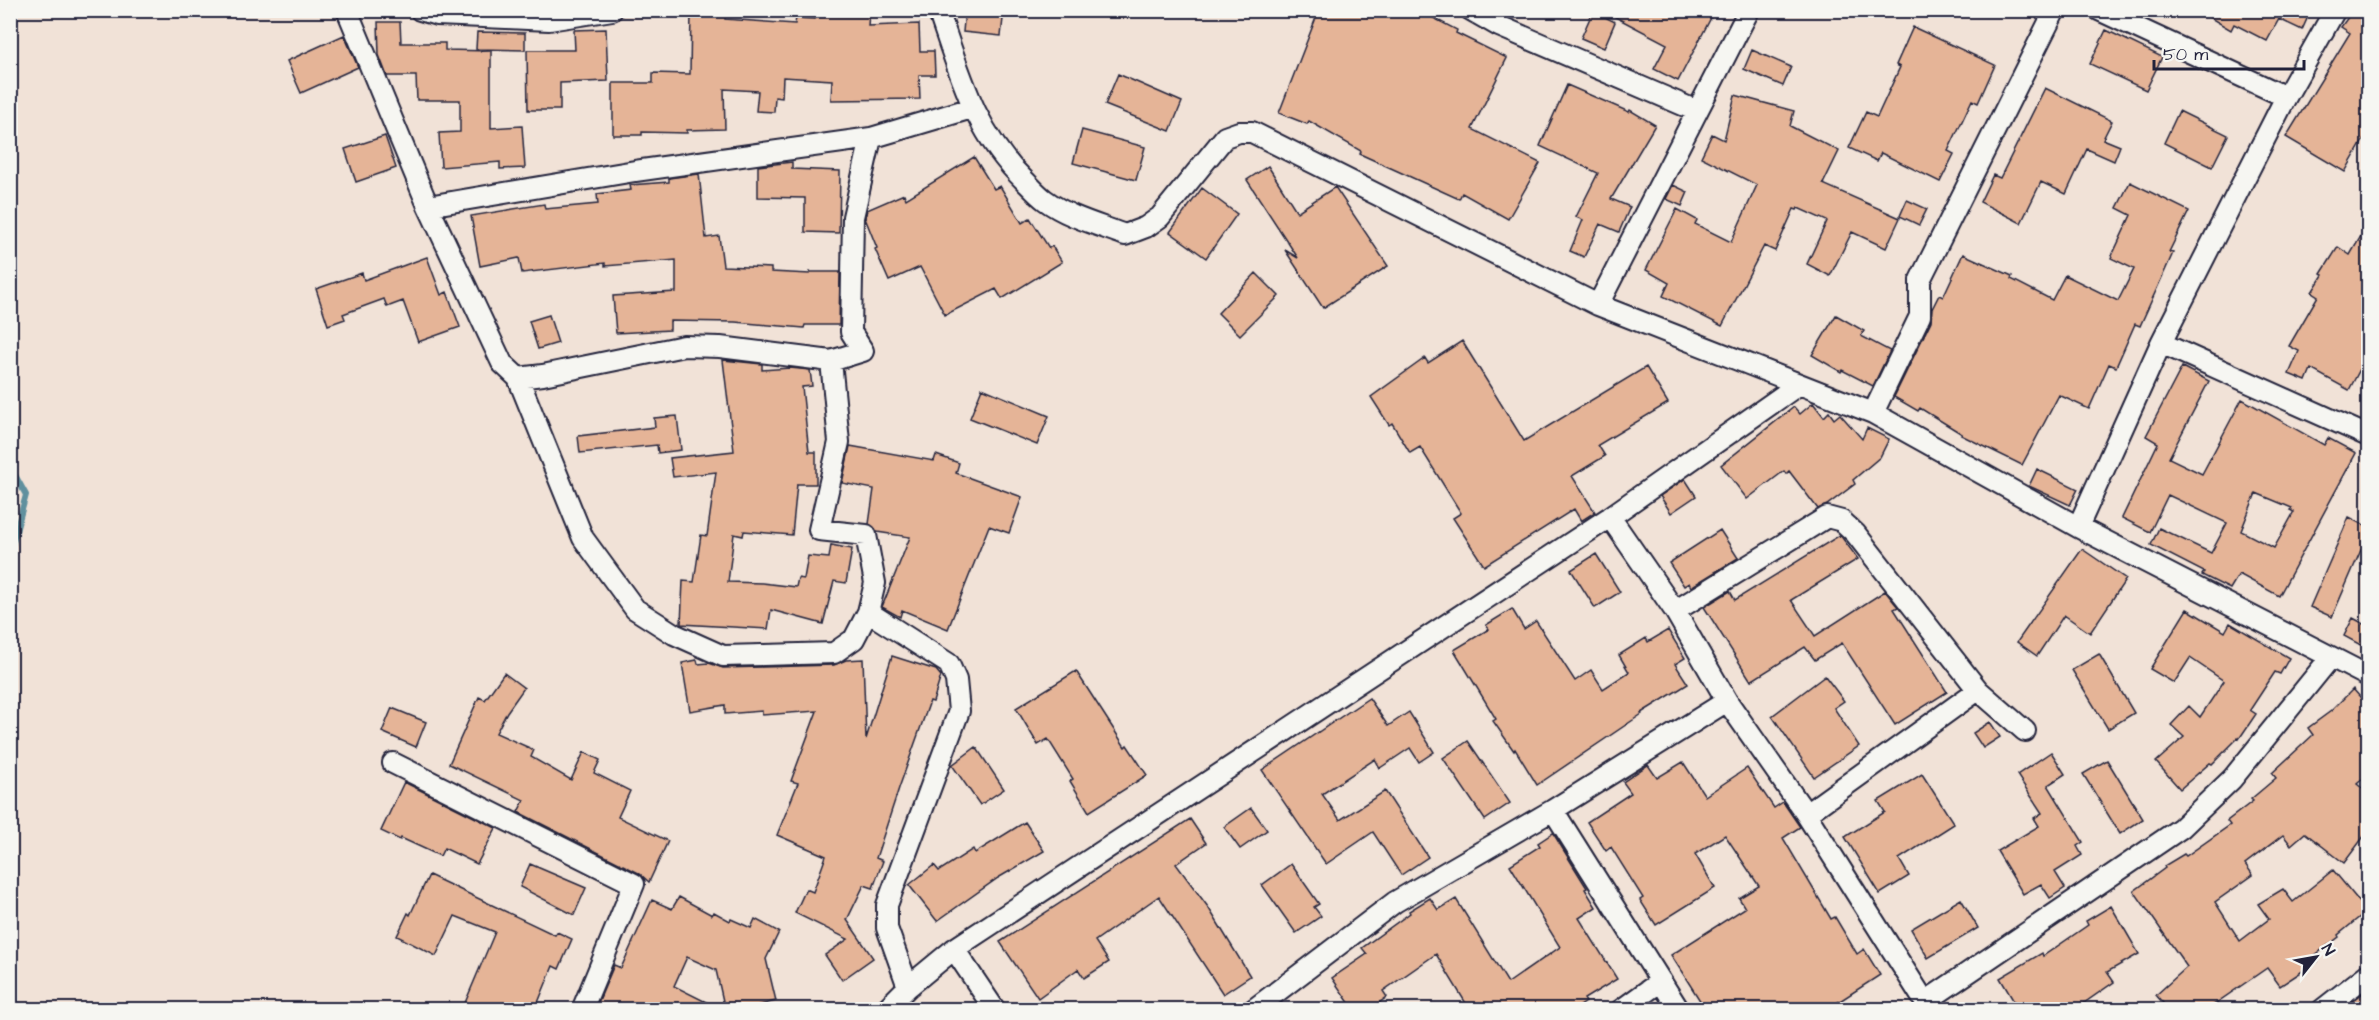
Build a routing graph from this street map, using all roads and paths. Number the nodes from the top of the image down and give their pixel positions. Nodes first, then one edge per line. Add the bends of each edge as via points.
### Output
1 (347, 10) edge
2 (420, 10) edge
3 (612, 10) edge
4 (938, 10) edge
5 (1471, 10) edge
6 (1749, 10) edge
7 (2055, 10) edge
8 (2099, 10) edge
9 (2335, 10) edge
10 (1503, 18) edge
11 (2286, 97) junction
12 (972, 108) junction
13 (1697, 111) junction
14 (872, 138) junction
15 (428, 206) junction
16 (1598, 305) junction
17 (2161, 343) junction
18 (831, 361) junction
19 (518, 378) junction
20 (1798, 385) junction
21 (1873, 413) junction
22 (2367, 433) edge
23 (1610, 517) junction
24 (2079, 527) junction
25 (1675, 610) junction
26 (868, 612) junction
27 (2331, 657) junction
28 (2368, 676) edge
29 (1978, 690) junction
30 (1727, 701) junction
31 (2025, 731) dead end
32 (393, 762) dead end
33 (1553, 810) junction
34 (1806, 814) junction
35 (954, 950) junction
36 (2368, 974) edge
37 (1661, 981) junction
38 (908, 987) junction
39 (1927, 1006) edge
40 (582, 1010) edge
41 (885, 1010) edge
42 (995, 1010) edge
43 (1253, 1010) edge
44 (1621, 1010) edge
45 (1679, 1010) edge
46 (2322, 1010) edge

1 - 15 street
2 - 3 street via 437,15 549,20
4 - 12 street
5 - 10 street
6 - 13 street
7 - 21 street via 1920,280 1920,316
8 - 11 street
9 - 11 street
10 - 13 street
11 - 17 street
12 - 14 street
12 - 16 street via 988,138 1013,170 1045,200 1125,235 1160,218 1225,137 1251,132
13 - 16 street
14 - 15 street via 635,171
14 - 18 street via 853,217 851,332 863,351
15 - 19 street via 502,363
16 - 20 street
17 - 22 street
17 - 24 street
18 - 19 street via 684,346
18 - 26 street via 839,442 819,530 866,535 875,583
19 - 26 street via 583,538 635,609 674,634 723,656 834,653 854,639
20 - 21 street
20 - 23 street
21 - 24 street
23 - 25 street
23 - 35 street
24 - 27 street
25 - 29 street via 1827,517 1842,521 1855,533
25 - 30 street
26 - 38 street via 949,663 956,680 959,711 887,905 887,928
27 - 28 street
27 - 39 street via 2232,779 2181,828
29 - 31 street
29 - 34 street
30 - 33 street
30 - 34 street
32 - 40 street via 634,884
33 - 37 street
33 - 43 street via 1395,902
34 - 39 street
35 - 38 street
35 - 42 street
36 - 46 street
37 - 44 street
37 - 45 street
38 - 41 street

